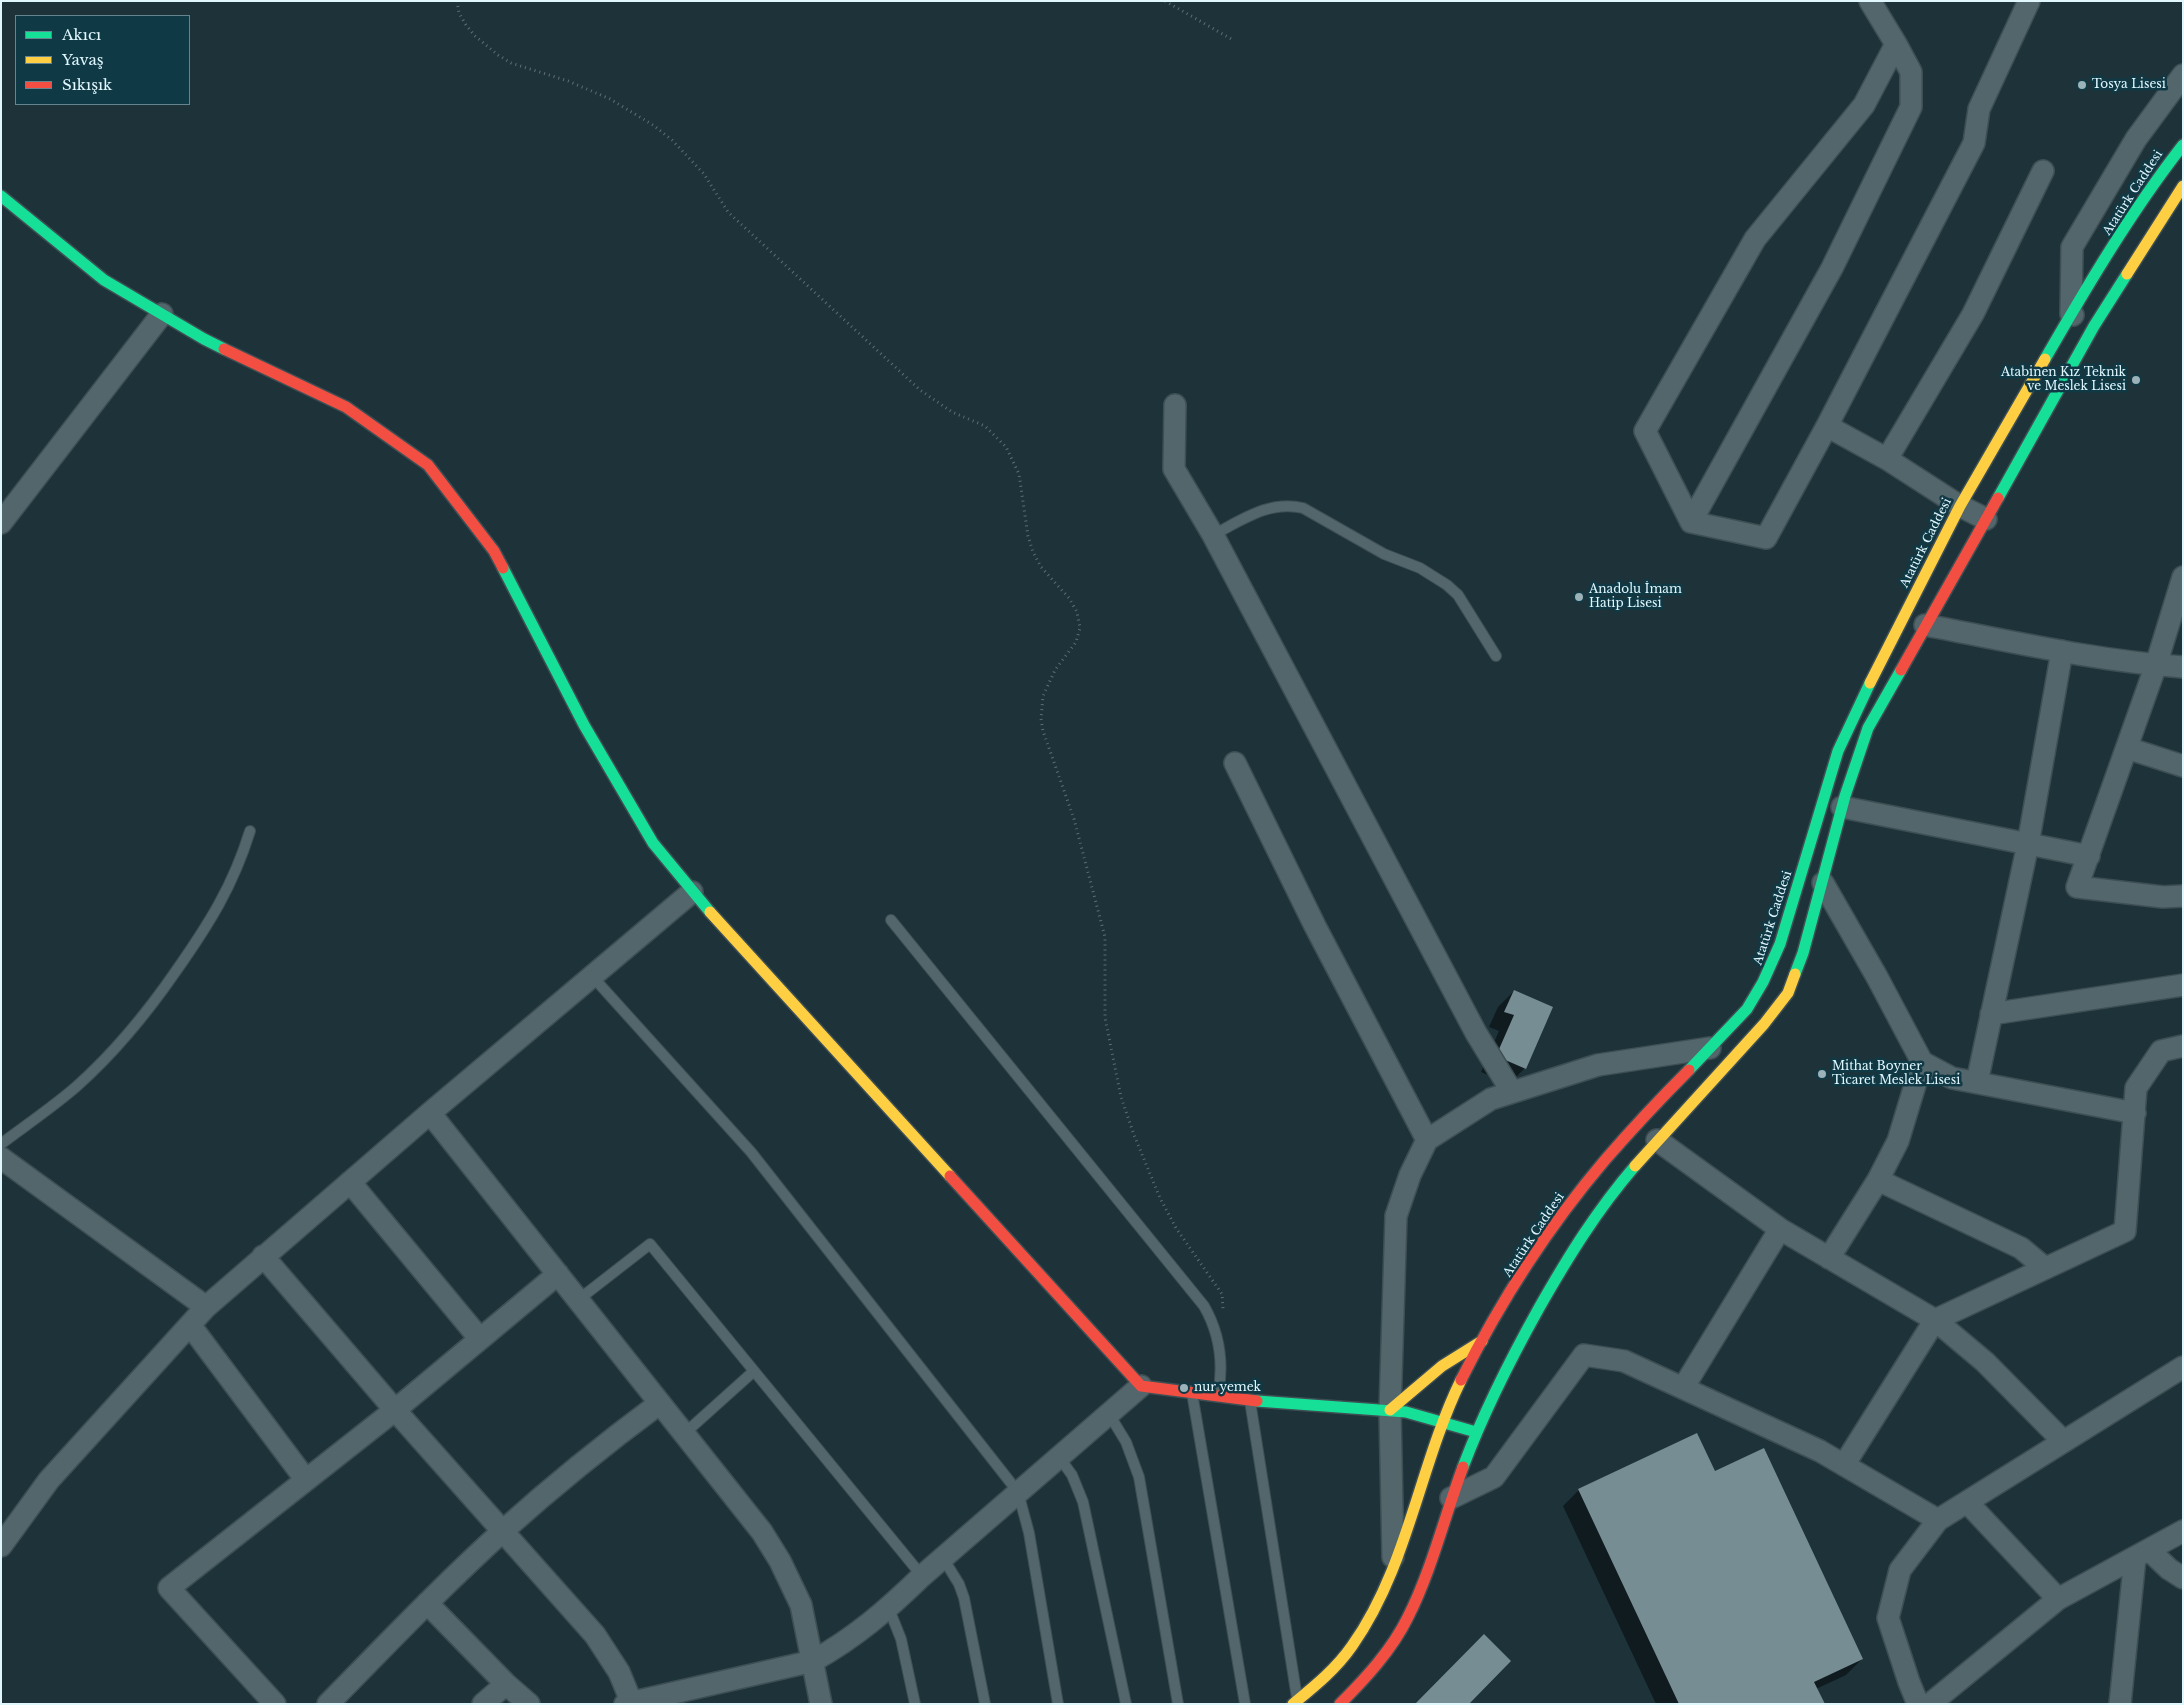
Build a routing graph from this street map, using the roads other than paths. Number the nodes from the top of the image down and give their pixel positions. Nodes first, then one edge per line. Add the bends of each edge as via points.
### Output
1 (1870, 1) edge
2 (2029, 1) edge
3 (1896, 44) junction
4 (2183, 74) edge
5 (2183, 145) edge
6 (2043, 171) dead end
7 (2183, 186) edge
8 (1, 196) edge
9 (162, 314) junction
10 (2071, 314) junction
11 (2094, 326) junction
12 (1175, 405) dead end
13 (1827, 426) junction
14 (1887, 459) junction
15 (1960, 506) junction
16 (1986, 519) junction
17 (1691, 522) junction
18 (1, 523) edge
19 (1213, 535) junction
20 (2183, 577) edge
21 (1925, 625) junction
22 (2062, 651) junction
23 (1496, 656) dead end
24 (2156, 665) junction
25 (2183, 667) edge
26 (2127, 748) junction
27 (1234, 763) dead end
28 (2183, 766) edge
29 (1842, 806) junction
30 (250, 831) dead end
31 (2028, 844) junction
32 (2089, 856) junction
33 (1823, 883) junction
34 (692, 892) junction
35 (2183, 896) edge
36 (891, 920) dead end
37 (592, 976) junction
38 (2183, 985) edge
39 (1991, 1014) junction
40 (2183, 1046) edge
41 (1710, 1048) junction
42 (1922, 1062) junction
43 (1977, 1082) junction
44 (1512, 1092) junction
45 (430, 1113) junction
46 (2135, 1113) junction
47 (1427, 1140) junction
48 (1658, 1140) junction
49 (1, 1144) edge
50 (1, 1158) edge
51 (1878, 1180) junction
52 (350, 1182) junction
53 (1780, 1229) junction
54 (263, 1256) junction
55 (1829, 1258) junction
56 (2045, 1268) junction
57 (558, 1274) junction
58 (578, 1300) junction
59 (206, 1307) junction
60 (1935, 1320) junction
61 (190, 1325) junction
62 (480, 1339) junction
63 (1482, 1341) junction
64 (2183, 1366) edge
65 (754, 1371) junction
66 (1141, 1386) junction
67 (1683, 1388) junction
68 (1192, 1392) junction
69 (1218, 1396) junction
70 (1250, 1400) junction
71 (660, 1403) junction
72 (395, 1410) junction
73 (1390, 1410) junction
74 (1109, 1414) junction
75 (1442, 1422) junction
76 (1476, 1432) junction
77 (685, 1433) junction
78 (2063, 1441) junction
79 (1059, 1457) junction
80 (1844, 1465) junction
81 (306, 1480) junction
82 (1018, 1492) junction
83 (1451, 1498) junction
84 (1967, 1502) junction
85 (1938, 1520) junction
86 (503, 1530) junction
87 (2183, 1531) edge
88 (1, 1546) edge
89 (2142, 1554) junction
90 (943, 1558) junction
91 (1393, 1569) junction
92 (922, 1576) junction
93 (2183, 1578) edge
94 (2058, 1599) junction
95 (427, 1603) junction
96 (889, 1609) junction
97 (813, 1660) junction
98 (506, 1684) junction
99 (1296, 1702) edge
100 (628, 1703) edge
101 (275, 1704) edge
102 (328, 1704) edge
103 (483, 1704) edge
104 (529, 1704) edge
105 (821, 1704) edge
106 (915, 1704) edge
107 (985, 1704) edge
108 (1058, 1704) edge
109 (1126, 1704) edge
110 (1178, 1704) edge
111 (1245, 1704) edge
112 (1340, 1704) edge
113 (1918, 1704) edge
114 (1930, 1704) edge
115 (2120, 1704) edge

1 - 3 street
2 - 13 street via 1979,109 1974,143
3 - 17 street via 1911,72 1911,107 1832,268
3 - 17 street via 1864,105 1755,239 1645,431
4 - 10 street via 2136,139 2072,246
5 - 10 main road, Atatürk Caddesi via 2162,172
6 - 14 street via 1973,314
7 - 11 main road
8 - 9 main road via 104,280
9 - 18 street
9 - 34 main road via 204,339 346,407 428,465 494,551 584,725 653,843
10 - 11 street
10 - 15 main road, Atatürk Caddesi
11 - 16 main road
12 - 19 street via 1174,469
13 - 14 street
13 - 17 street via 1766,538
14 - 15 street
15 - 16 street
15 - 41 main road, Atatürk Caddesi via 1842,742 1769,975 1740,1018
16 - 21 main road
19 - 23 lane via 1273,506 1303,508 1376,550 1420,568 1447,584 1458,595
19 - 44 street via 1476,1033
20 - 24 street
21 - 22 street
21 - 29 main road via 1868,728
22 - 24 street
22 - 31 street
24 - 25 street
24 - 26 street
26 - 28 street
26 - 32 street
27 - 47 street
29 - 31 street
29 - 33 main road
30 - 49 lane via 219,907 139,1022 76,1087
31 - 32 street
31 - 39 street
32 - 35 street via 2077,887 2163,897
33 - 42 street
33 - 48 main road via 1796,975 1779,1007
34 - 37 street
34 - 66 main road
36 - 69 lane via 1204,1306 1215,1328 1222,1359
37 - 45 street
37 - 82 lane via 751,1152
38 - 39 street
39 - 43 street
40 - 46 street via 2161,1051 2136,1088
41 - 44 street via 1598,1065
41 - 63 main road, Atatürk Caddesi via 1606,1159 1577,1195
42 - 43 street via 1952,1078
42 - 51 street via 1898,1141
43 - 46 street
44 - 47 street via 1491,1098
45 - 52 street
45 - 57 street
46 - 56 street via 2124,1231
47 - 73 street via 1410,1175 1396,1216
48 - 53 street
48 - 76 main road via 1615,1189 1573,1248 1511,1358
50 - 59 street
51 - 55 street
51 - 56 street via 2021,1248
52 - 54 street
52 - 62 street
53 - 55 street
53 - 67 street
54 - 59 street
54 - 72 street
55 - 60 street
56 - 60 street
57 - 58 street
57 - 62 street
58 - 65 lane via 650,1244
58 - 71 street
59 - 61 street
60 - 78 street via 1985,1362
60 - 80 street
61 - 81 street
61 - 88 street via 49,1480
62 - 72 street
63 - 73 main road via 1442,1366
63 - 75 main road, Atatürk Caddesi
64 - 78 street
65 - 77 lane
65 - 92 lane
66 - 68 main road
66 - 74 street
67 - 80 street
67 - 83 street via 1624,1361 1584,1355 1494,1477
68 - 69 main road
68 - 111 lane
69 - 70 main road
70 - 73 main road
70 - 99 lane
71 - 77 street
71 - 86 street
72 - 81 street
72 - 86 street
73 - 75 main road
73 - 91 street
74 - 79 street
74 - 110 lane via 1126,1442 1139,1477
75 - 76 main road
75 - 91 main road, Atatürk Caddesi
76 - 83 main road
77 - 97 street via 742,1505 780,1561 801,1605
78 - 84 street
79 - 82 street
79 - 109 lane via 1072,1475 1083,1502
80 - 85 street
81 - 101 street via 169,1588
82 - 90 street
82 - 108 lane via 1029,1533
83 - 112 main road via 1408,1618 1389,1648
84 - 85 street
84 - 94 street
85 - 113 street via 1900,1570 1888,1618
86 - 95 street
86 - 100 street via 595,1635 619,1672
87 - 89 street
89 - 93 street
89 - 94 street
89 - 115 street
90 - 92 street
90 - 107 lane via 964,1598
91 - 99 main road, Atatürk Caddesi via 1380,1603 1353,1646 1328,1675
92 - 96 street
94 - 114 street
95 - 98 street
95 - 102 street
96 - 97 street via 854,1636
96 - 106 lane via 901,1639
97 - 100 street
97 - 105 street
98 - 103 street
98 - 104 street

